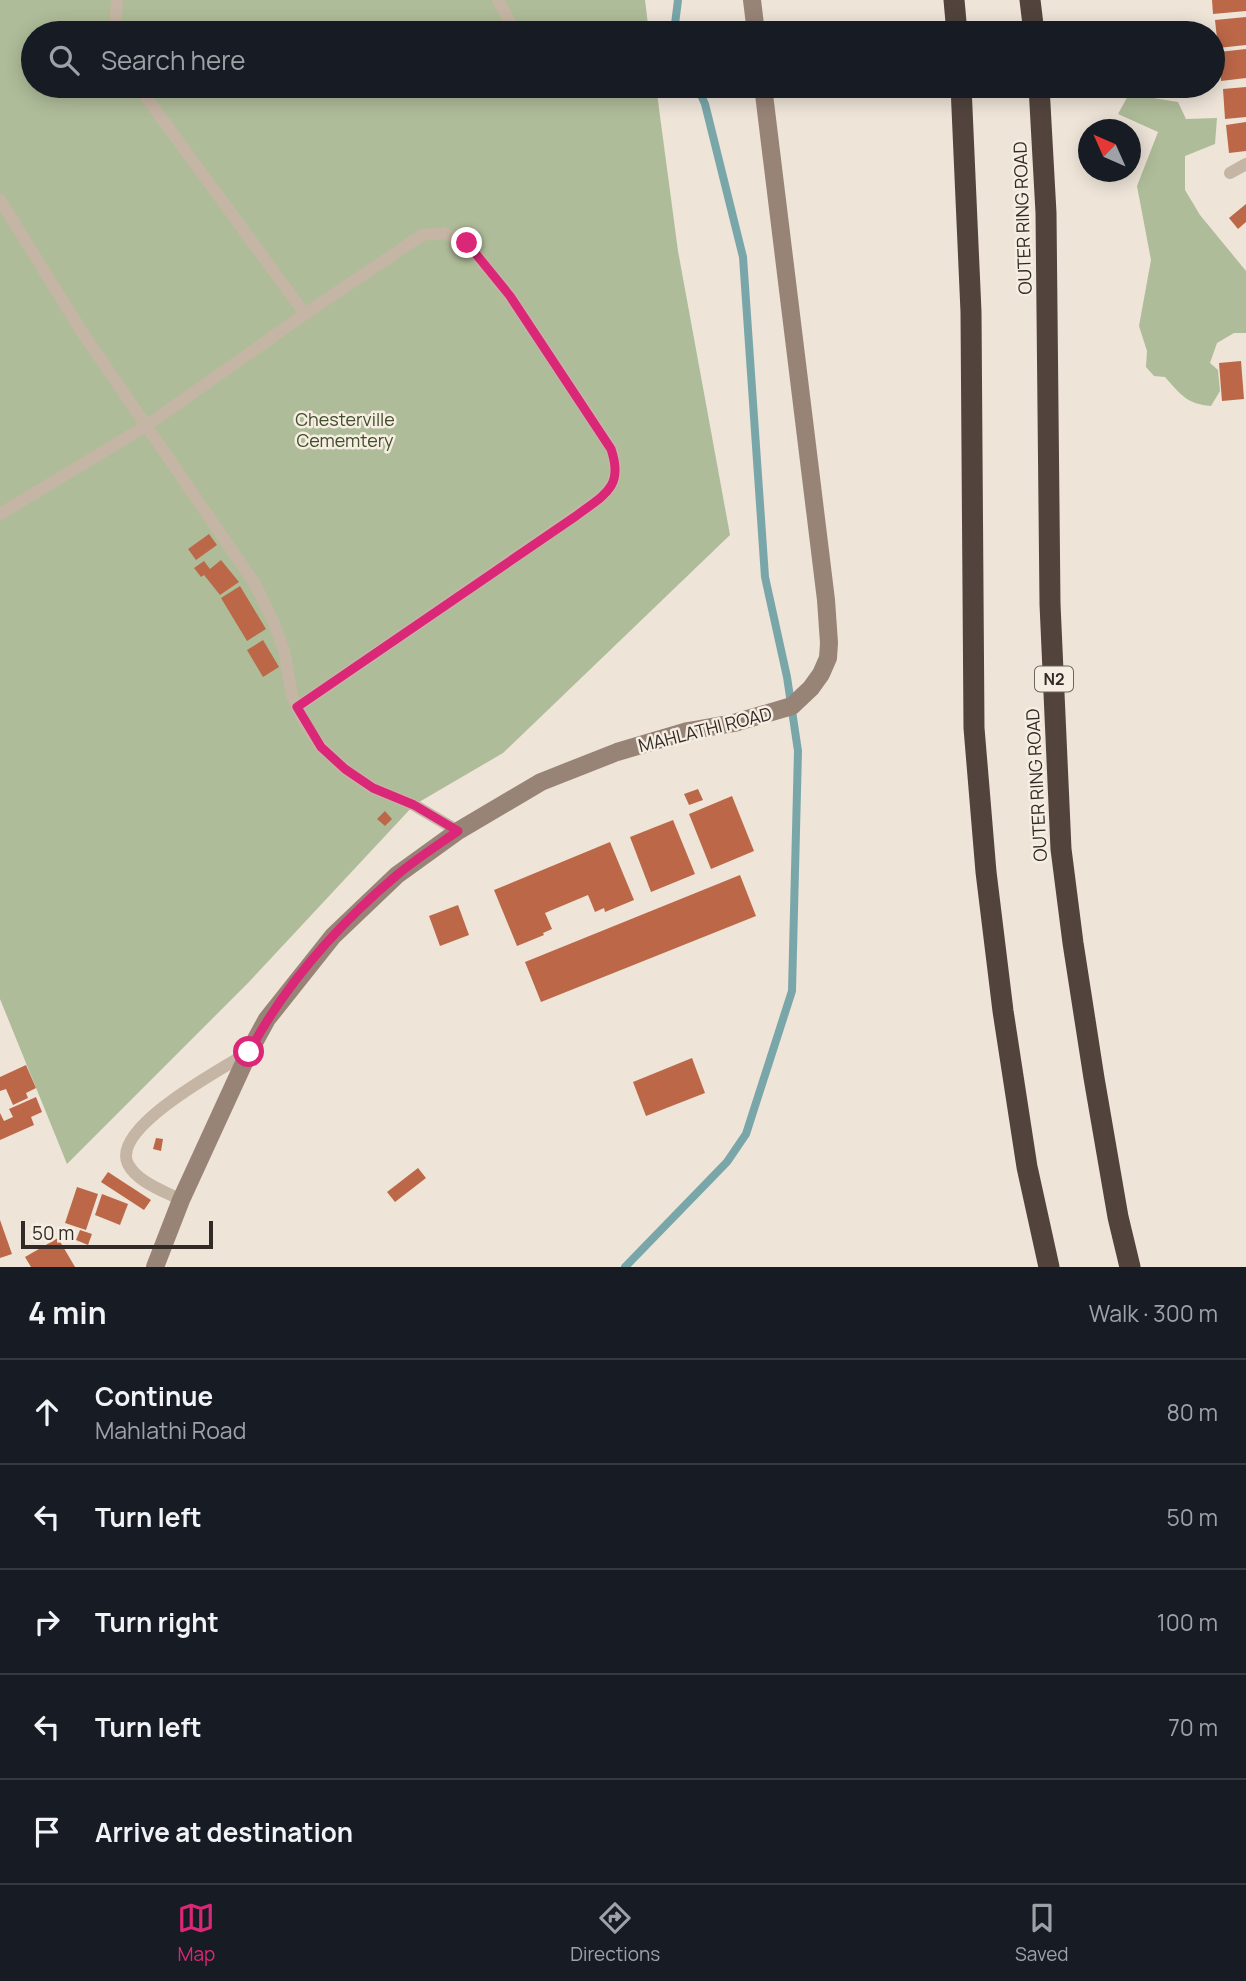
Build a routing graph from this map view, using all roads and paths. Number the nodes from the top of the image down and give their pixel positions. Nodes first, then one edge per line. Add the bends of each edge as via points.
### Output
1 (498, 0) edge
2 (752, 0) edge
3 (954, 0) edge
4 (1030, 0) edge
5 (112, 3) edge
6 (114, 21) edge
7 (509, 21) edge
8 (755, 21) edge
9 (956, 21) edge
10 (1033, 21) edge
11 (147, 98) edge
12 (764, 98) edge
13 (962, 98) edge
14 (1040, 98) edge
15 (1246, 164) edge
16 (1230, 173) dead end
17 (0, 200) edge
18 (305, 314) junction
19 (146, 426) junction
20 (0, 514) edge
21 (297, 707) junction
22 (458, 831) junction
23 (249, 1052) junction
24 (181, 1200) junction
25 (1047, 1259) edge
26 (155, 1267) edge
27 (1130, 1267) edge

1 - 7 lane
2 - 8 street
3 - 9 highway
4 - 10 highway
5 - 6 lane
11 - 18 lane
12 - 22 street, MAHLATHI ROAD via 829,643 824,666 811,688 792,706 617,752 541,782
13 - 25 highway via 971,313 974,728 1003,1011 1027,1167
14 - 27 highway, OUTER RING ROAD / N2 via 1046,226 1050,604 1061,849 1094,1078
15 - 16 lane
17 - 19 lane
18 - 19 lane
18 - 21 lane via 422,235 453,235 467,243 518,307 611,449 617,475 613,484 576,516
19 - 20 lane
19 - 21 lane via 255,584 284,651
21 - 22 lane via 321,747 345,769
22 - 23 street, MAHLATHI ROAD via 397,875 333,936 267,1019
23 - 24 street, MAHLATHI ROAD
23 - 24 lane via 158,1111 128,1143 128,1165 137,1176
24 - 26 street, MAHLATHI ROAD

